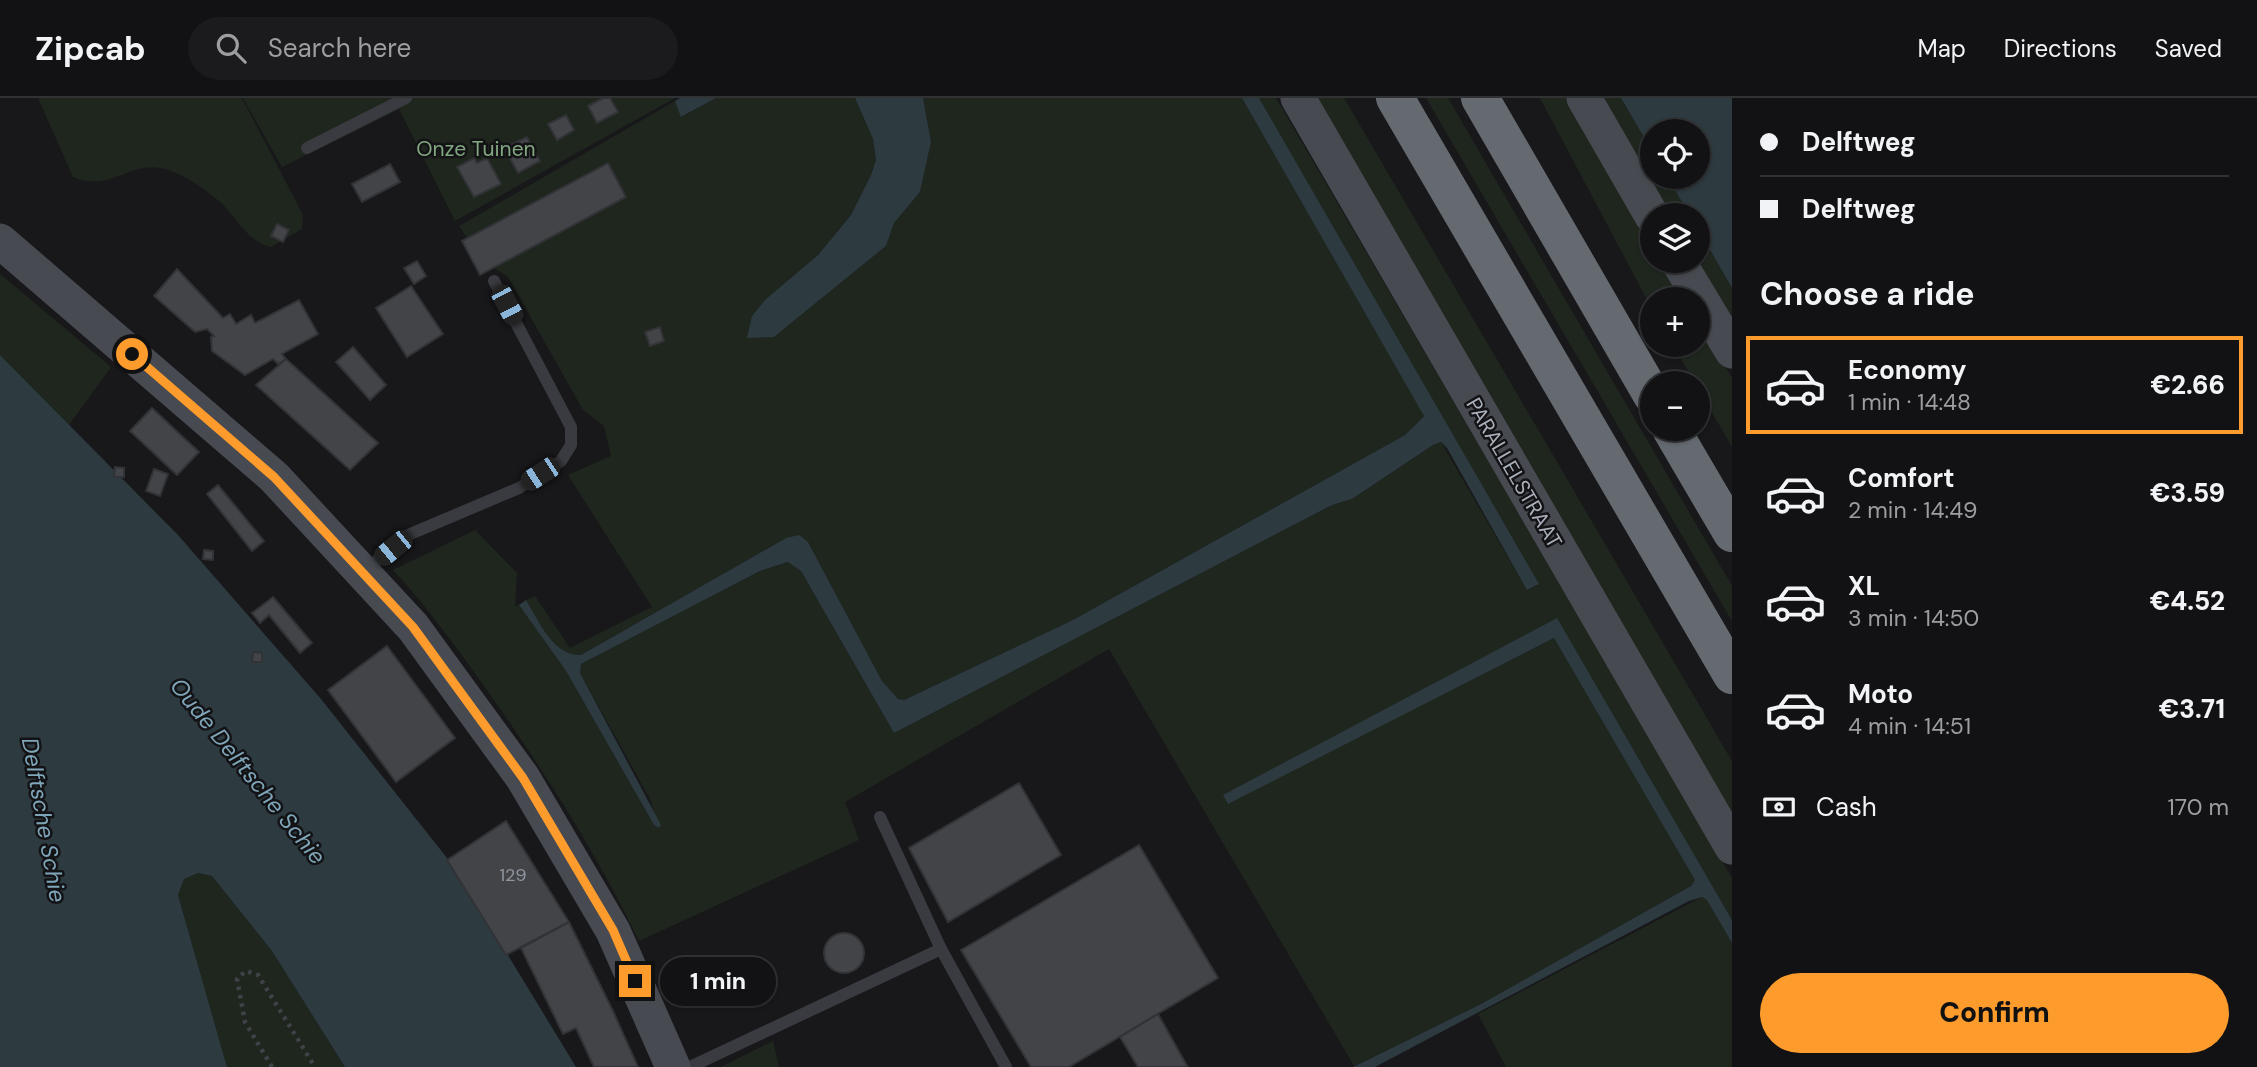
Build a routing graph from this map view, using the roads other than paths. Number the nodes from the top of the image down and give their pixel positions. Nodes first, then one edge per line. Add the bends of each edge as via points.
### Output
1 (406, 98) edge
2 (1297, 98) edge
3 (1395, 98) edge
4 (1480, 98) edge
5 (1502, 98) edge
6 (1584, 98) edge
7 (307, 148) dead end
8 (1645, 203) edge
9 (0, 241) edge
10 (1571, 252) junction
11 (1685, 273) edge
12 (494, 281) dead end
13 (1732, 351) edge
14 (1640, 374) edge
15 (1678, 441) edge
16 (1732, 533) edge
17 (362, 573) junction
18 (1732, 675) edge
19 (880, 817) dead end
20 (1732, 847) edge
21 (941, 949) junction
22 (673, 1067) edge
23 (690, 1067) edge
24 (1006, 1067) edge

1 - 7 lane
2 - 20 street, PARALLELSTRAAT
3 - 18 highway
4 - 10 highway
5 - 10 highway
6 - 8 street
9 - 17 street via 274,477
10 - 14 highway
11 - 13 street
12 - 17 lane via 571,427 571,445 561,461 519,488 408,535
15 - 16 highway
17 - 22 street via 413,627 523,778 613,930
19 - 21 lane
21 - 23 lane
21 - 24 lane

